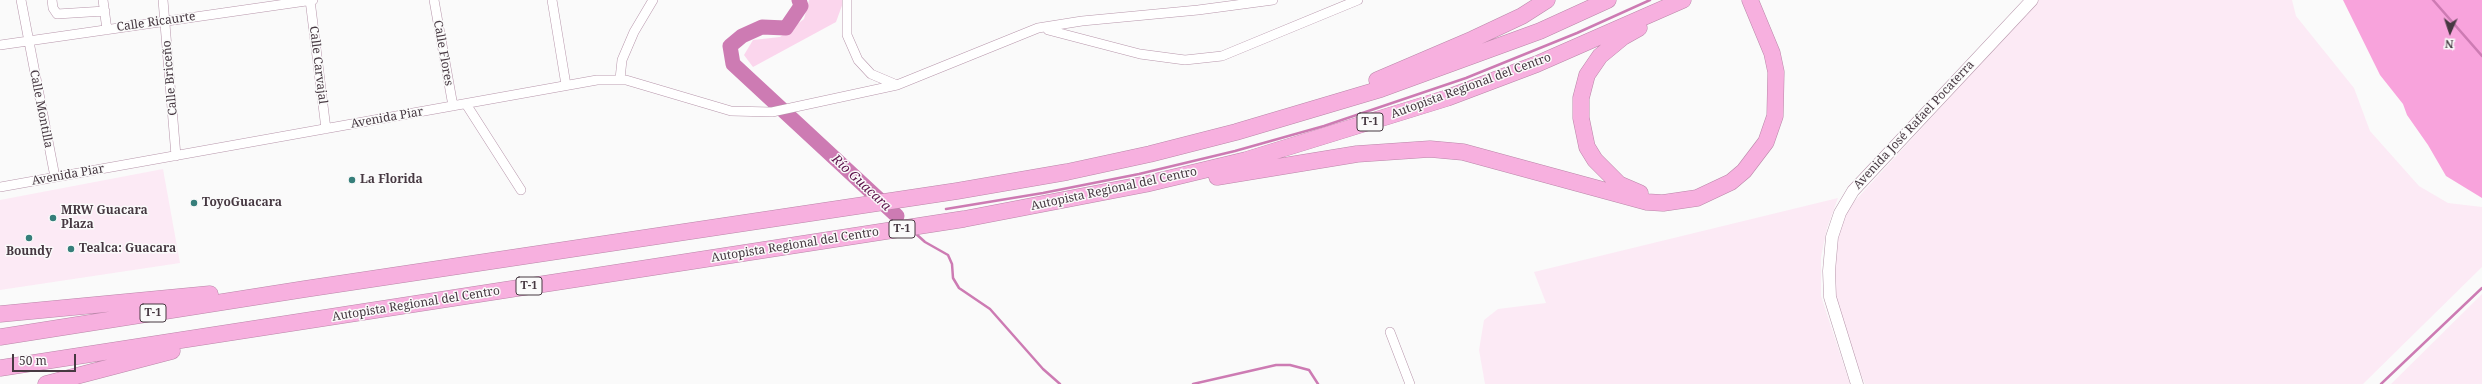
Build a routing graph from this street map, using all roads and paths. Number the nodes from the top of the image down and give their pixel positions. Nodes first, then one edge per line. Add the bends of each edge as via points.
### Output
1 (21, 0) edge
2 (52, 0) edge
3 (103, 0) edge
4 (163, 0) edge
5 (311, 0) edge
6 (434, 0) edge
7 (552, 0) edge
8 (653, 0) edge
9 (846, 0) edge
10 (1273, 0) edge
11 (1358, 0) edge
12 (1547, 0) edge
13 (1608, 0) edge
14 (1683, 0) edge
15 (1689, 0) edge
16 (1740, 0) edge
17 (1750, 0) edge
18 (2032, 0) edge
19 (105, 11) junction
20 (165, 21) junction
21 (1045, 29) junction
22 (107, 30) junction
23 (27, 41) junction
24 (0, 45) edge
25 (871, 74) junction
26 (620, 79) junction
27 (566, 85) junction
28 (897, 85) junction
29 (859, 91) junction
30 (466, 104) junction
31 (453, 106) junction
32 (326, 129) junction
33 (1236, 132) junction
34 (176, 156) junction
35 (55, 177) junction
36 (0, 187) edge
37 (521, 190) dead end
38 (1045, 205) junction
39 (305, 288) junction
40 (0, 314) edge
41 (1390, 332) dead end
42 (217, 335) junction
43 (0, 337) edge
44 (2, 368) edge
45 (46, 384) edge
46 (1410, 384) edge
47 (1857, 384) edge

1 - 23 street, Calle Montilla
2 - 19 street via 57,14
3 - 19 street
4 - 20 street, Calle Briceño
5 - 20 street, Calle Ricaurte
5 - 32 street, Calle Carvajal
6 - 31 street, Calle Flores
7 - 27 street
8 - 26 street via 634,32 622,60
9 - 25 street via 847,35 858,60
10 - 21 street, Avenida Piar via 1082,21
11 - 21 street via 1222,56 1185,60 1140,54
12 - 33 highway via 1522,16 1473,39 1358,88
13 - 33 highway, T-1 via 1540,31 1381,89
14 - 38 highway, Autopista Regional del Centro / T-1 via 1537,64 1440,100 1246,160
15 - 16 highway via 1623,37 1600,56 1587,75 1581,98 1582,131 1595,160 1618,184 1647,195 1681,197 1716,184 1734,172 1756,144 1768,106 1768,85 1760,44
17 - 38 highway via 1772,53 1776,72 1775,116 1766,142 1744,171 1731,182 1698,198 1663,203 1647,202 1477,156 1430,149 1357,154 1155,188 1082,205
18 - 47 street, Avenida José Rafael Pocaterra via 1853,191 1840,213 1832,244 1830,297
19 - 22 street
20 - 22 street, Calle Ricaurte
20 - 34 street, Calle Briceño
21 - 28 street, Avenida Piar via 1038,28
22 - 23 street, Calle Ricaurte
23 - 24 street, Calle Ricaurte
23 - 35 street, Calle Montilla
25 - 28 street
25 - 29 street via 869,82
26 - 27 street, Avenida Piar
26 - 29 street, Avenida Piar via 731,111 772,112
27 - 30 street, Avenida Piar
28 - 29 street, Avenida Piar
30 - 31 street, Avenida Piar
30 - 37 street
31 - 32 street, Avenida Piar
32 - 34 street, Avenida Piar
33 - 39 highway, T-1 via 1067,172 957,191
34 - 35 street, Avenida Piar
35 - 36 street, Avenida Piar
38 - 42 highway, Autopista Regional del Centro / T-1 via 964,220
39 - 40 highway via 275,287
39 - 43 highway, T-1
41 - 46 street
42 - 44 highway, Autopista Regional del Centro / T-1
42 - 45 highway via 171,351

